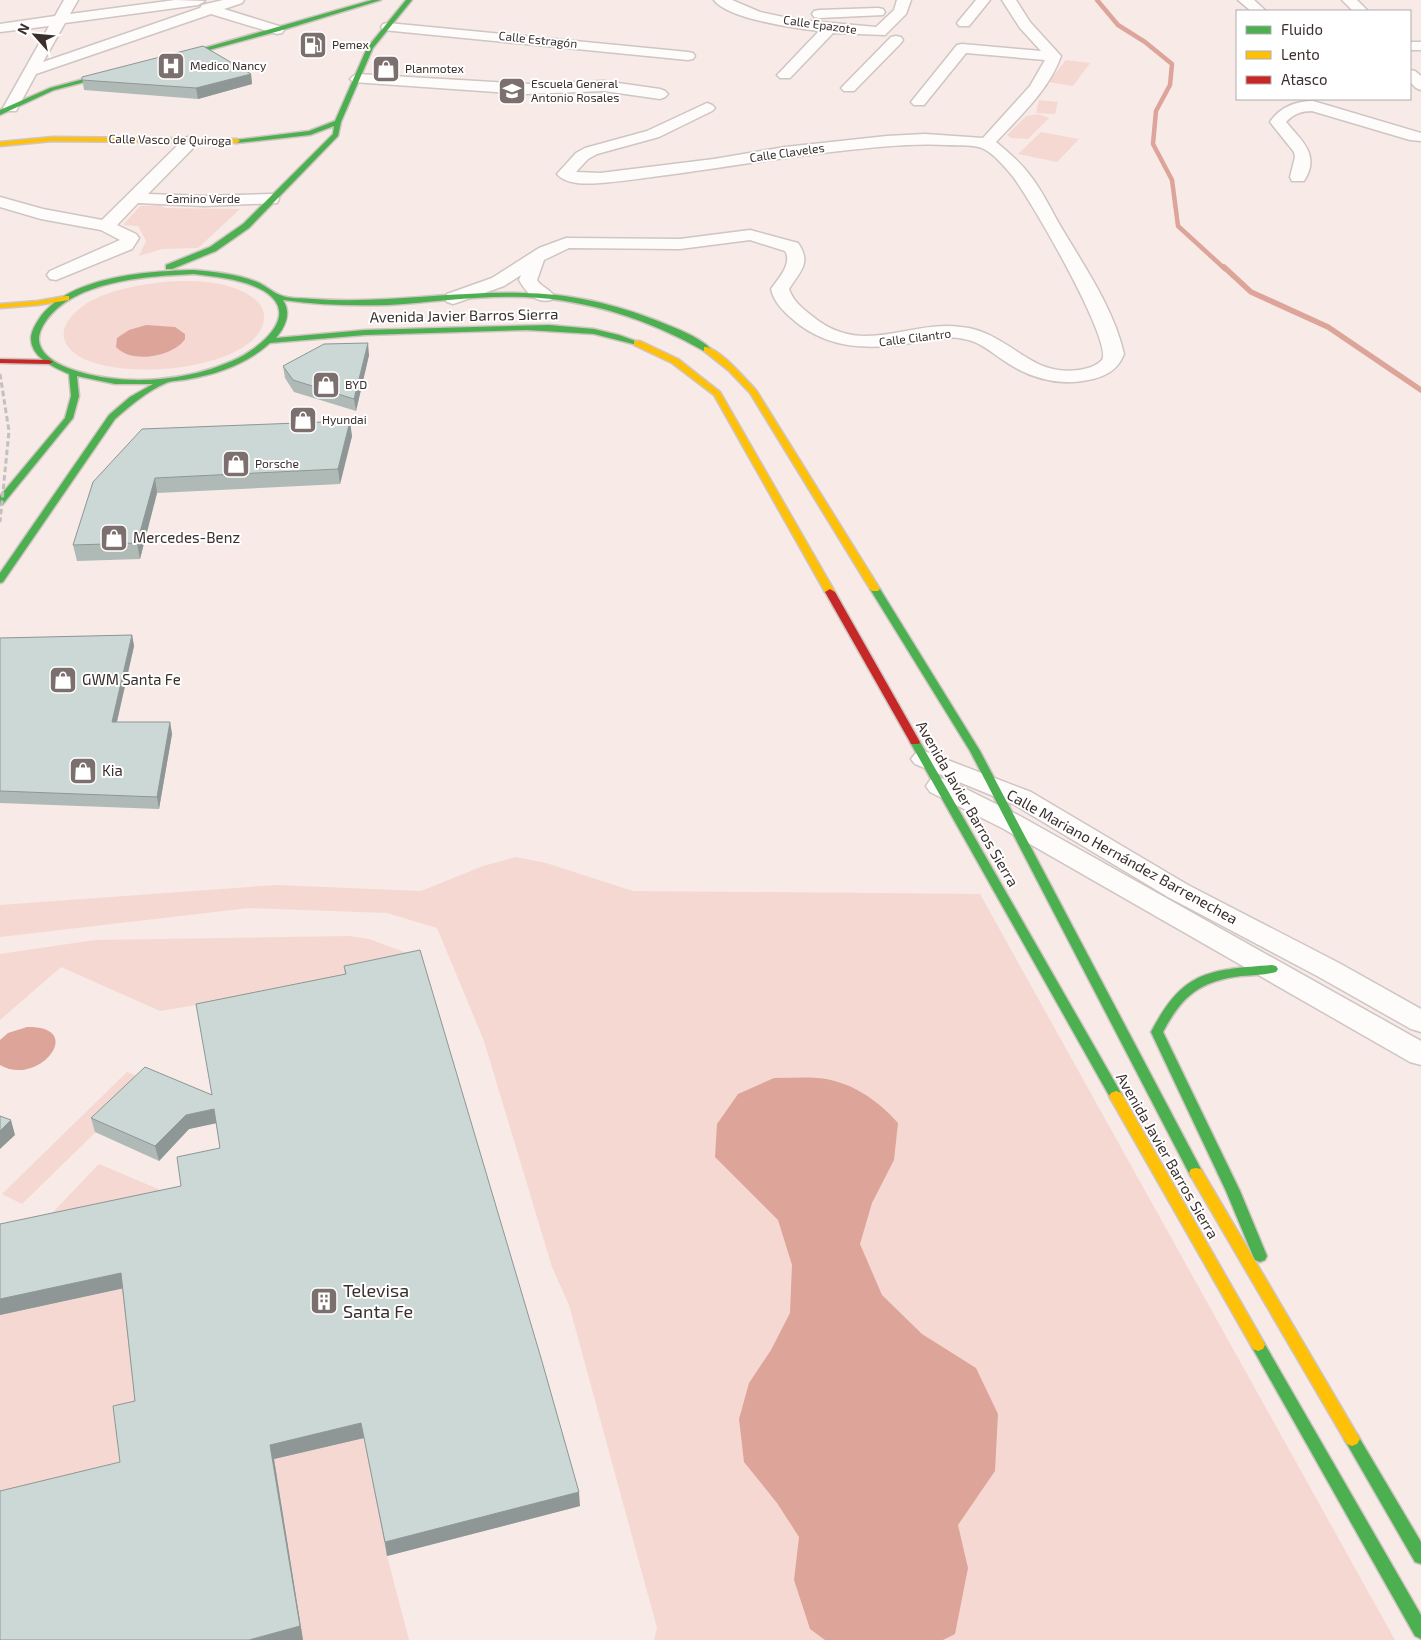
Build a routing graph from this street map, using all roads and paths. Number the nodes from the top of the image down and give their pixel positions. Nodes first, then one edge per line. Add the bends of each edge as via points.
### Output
1 (71, 0) edge
2 (237, 0) edge
3 (378, 0) edge
4 (408, 0) edge
5 (721, 0) edge
6 (904, 0) edge
7 (983, 0) edge
8 (1009, 0) edge
9 (1244, 0) edge
10 (1332, 0) edge
11 (1349, 0) edge
12 (191, 1) edge
13 (208, 4) edge
14 (132, 5) edge
15 (1258, 10) edge
16 (1343, 10) edge
17 (1360, 10) edge
18 (878, 12) dead end
19 (761, 16) junction
20 (58, 21) junction
21 (964, 22) dead end
22 (388, 27) junction
23 (0, 28) edge
24 (828, 29) junction
25 (277, 30) junction
26 (896, 40) dead end
27 (1037, 55) junction
28 (688, 56) dead end
29 (1054, 56) junction
30 (1411, 57) edge
31 (157, 62) edge
32 (1421, 65) edge
33 (128, 69) edge
34 (1026, 69) dead end
35 (30, 71) junction
36 (785, 75) dead end
37 (1411, 75) edge
38 (358, 79) junction
39 (1421, 85) edge
40 (849, 88) dead end
41 (660, 94) dead end
42 (919, 102) dead end
43 (707, 108) dead end
44 (6, 110) edge
45 (988, 119) dead end
46 (338, 122) junction
47 (1004, 123) junction
48 (1420, 135) edge
49 (191, 140) junction
50 (987, 143) junction
51 (0, 144) edge
52 (1298, 177) dead end
53 (136, 198) junction
54 (271, 199) junction
55 (0, 202) edge
56 (106, 226) junction
57 (246, 226) junction
58 (232, 251) dead end
59 (536, 259) junction
60 (230, 265) dead end
61 (152, 273) junction
62 (56, 275) dead end
63 (233, 276) junction
64 (545, 296) junction
65 (276, 297) junction
66 (68, 298) junction
67 (453, 298) junction
68 (385, 301) junction
69 (0, 306) edge
70 (374, 332) junction
71 (270, 341) junction
72 (0, 362) edge
73 (49, 362) junction
74 (73, 374) junction
75 (166, 380) junction
76 (0, 502) edge
77 (0, 580) edge
78 (924, 759) junction
79 (993, 785) junction
80 (939, 786) junction
81 (1011, 822) junction
82 (1272, 969) junction
83 (1421, 1022) edge
84 (1421, 1054) edge
85 (1305, 1361) junction
86 (1421, 1557) edge
87 (1421, 1631) edge

1 - 20 street
2 - 13 street
3 - 25 main road
4 - 22 main road
5 - 19 street, Calle Epazote
6 - 24 street, Calle Epazote via 901,11 880,32
7 - 21 street
8 - 29 street via 1025,25
9 - 15 street
10 - 16 street
11 - 17 street
12 - 13 street
12 - 14 street
13 - 25 street
13 - 35 street
14 - 20 street
18 - 19 street, Calle Epazote
19 - 24 street, Calle Epazote
20 - 23 street
20 - 35 street
22 - 28 street, Calle Estragón
22 - 38 main road via 370,48
24 - 36 street
25 - 31 main road
26 - 40 street
27 - 29 street
27 - 34 street
27 - 42 street via 962,48
29 - 47 street via 1044,77
30 - 32 street
33 - 44 main road via 52,89
35 - 44 street
37 - 39 street
38 - 41 street via 526,89 604,86
38 - 46 main road
43 - 50 street, Calle Claveles via 653,134 591,151 565,174 600,178 785,152 925,138
45 - 47 street
46 - 49 main road, Calle Vasco de Quiroga via 310,133 278,138
46 - 54 main road via 336,135
47 - 50 street
48 - 52 street via 1314,106 1300,106 1278,122 1302,151
49 - 51 main road, Calle Vasco de Quiroga via 53,139
49 - 53 street
50 - 59 street, Calle Cilantro via 1023,177 1098,309 1114,354 1110,363 1100,371 1070,376 1037,372 992,342 961,333 865,343 831,336 804,320 781,298 780,289 798,255 792,248 764,237 732,236 680,244 566,243
53 - 54 street, Camino Verde
53 - 56 street
54 - 57 main road
55 - 56 street via 41,214
56 - 62 street via 130,238 126,245
57 - 58 main road
57 - 61 main road via 212,249
59 - 64 street via 528,280 532,288
59 - 67 street, Calle Cilantro via 498,282
60 - 63 main road
61 - 63 main road via 194,272
61 - 66 main road via 106,282
63 - 65 main road via 258,285
64 - 67 main road, Avenida Javier Barros Sierra
64 - 79 main road, Avenida Javier Barros Sierra via 628,314 674,330 710,349 734,369 753,392
65 - 68 main road, Avenida Javier Barros Sierra via 321,303
65 - 71 main road via 284,318
66 - 69 main road
66 - 73 main road via 46,313 35,330 36,347
67 - 68 main road, Avenida Javier Barros Sierra
68 - 70 main road via 361,316 363,325
70 - 71 main road, Avenida Javier Barros Sierra
70 - 78 main road, Avenida Javier Barros Sierra via 520,328 595,333 658,351 688,368 717,394
71 - 75 main road via 228,366
72 - 73 main road
73 - 74 main road
74 - 75 main road via 116,382
74 - 76 main road via 74,396 69,418
75 - 77 main road via 133,399 112,417
78 - 79 street, Calle Mariano Hernández Barrenechea
78 - 80 main road, Avenida Javier Barros Sierra
79 - 81 main road, Avenida Javier Barros Sierra
79 - 83 street, Calle Mariano Hernández Barrenechea via 1022,798 1178,891
80 - 81 street, Calle Mariano Hernández Barrenechea
80 - 87 main road, Avenida Javier Barros Sierra
81 - 82 street, Calle Mariano Hernández Barrenechea
81 - 85 main road, Avenida Javier Barros Sierra via 1206,1192
82 - 84 street, Calle Mariano Hernández Barrenechea
82 - 85 main road via 1230,973 1184,989 1164,1014 1157,1032 1233,1191
85 - 86 main road, Avenida Javier Barros Sierra

